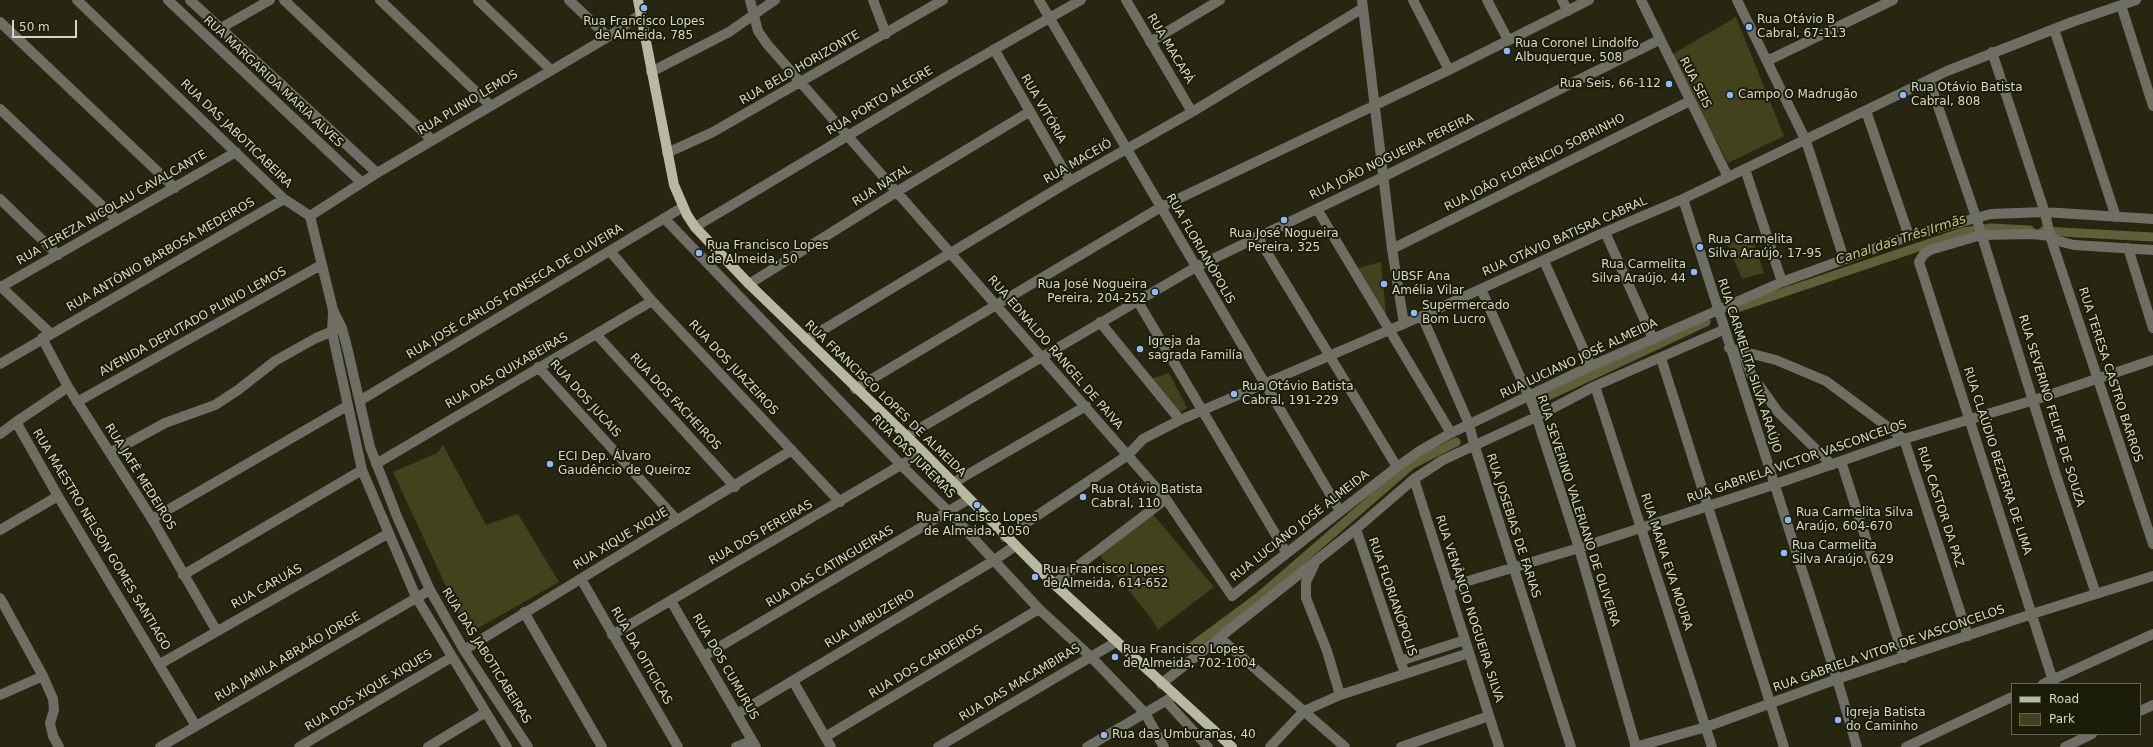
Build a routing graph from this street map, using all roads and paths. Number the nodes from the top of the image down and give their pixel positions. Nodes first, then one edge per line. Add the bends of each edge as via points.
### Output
1 (77, 0) edge
2 (168, 0) edge
3 (190, 0) edge
4 (270, 0) edge
5 (284, 0) edge
6 (380, 0) edge
7 (478, 0) edge
8 (569, 0) edge
9 (638, 0) edge
10 (750, 0) edge
11 (775, 0) edge
12 (873, 0) edge
13 (943, 0) edge
14 (1039, 0) edge
15 (1081, 0) edge
16 (1126, 0) edge
17 (1220, 0) edge
18 (1413, 0) edge
19 (1487, 0) edge
20 (1562, 0) edge
21 (1588, 0) edge
22 (1641, 0) edge
23 (1739, 0) edge
24 (1893, 0) edge
25 (2136, 0) edge
26 (1362, 4) edge
27 (2121, 5) junction
28 (1568, 11) junction
29 (640, 14) junction
30 (752, 16) junction
31 (1050, 18) junction
32 (0, 22) edge
33 (221, 28) junction
34 (2054, 29) junction
35 (886, 34) junction
36 (608, 37) junction
37 (1508, 40) junction
38 (1659, 40) junction
39 (1150, 42) junction
40 (994, 49) junction
41 (1992, 52) junction
42 (1767, 61) junction
43 (551, 70) junction
44 (1449, 70) junction
45 (652, 72) junction
46 (1930, 80) junction
47 (802, 82) junction
48 (1690, 101) junction
49 (1374, 105) junction
50 (491, 106) junction
51 (2153, 106) edge
52 (0, 109) edge
53 (1866, 111) junction
54 (1029, 112) junction
55 (1192, 112) junction
56 (848, 136) junction
57 (432, 140) junction
58 (1806, 141) junction
59 (1126, 149) junction
60 (236, 152) junction
61 (667, 152) junction
62 (1745, 169) junction
63 (377, 173) junction
64 (1383, 177) junction
65 (1728, 177) junction
66 (1070, 181) junction
67 (361, 182) junction
68 (175, 188) junction
69 (898, 191) junction
70 (0, 199) edge
71 (284, 199) junction
72 (1682, 199) junction
73 (683, 207) junction
74 (1161, 208) junction
75 (1317, 209) junction
76 (2044, 213) junction
77 (310, 216) junction
78 (1976, 217) junction
79 (2116, 217) junction
80 (664, 218) junction
81 (2153, 219) edge
82 (117, 220) junction
83 (695, 227) junction
84 (1605, 232) junction
85 (1981, 235) junction
86 (1257, 236) junction
87 (1909, 236) junction
88 (2050, 236) junction
89 (2128, 248) junction
90 (1392, 249) junction
91 (2153, 250) edge
92 (610, 251) junction
93 (949, 253) junction
94 (58, 255) junction
95 (1844, 259) junction
96 (1544, 261) junction
97 (321, 265) junction
98 (1196, 267) junction
99 (1782, 282) junction
100 (749, 284) junction
101 (1, 286) edge
102 (1481, 289) junction
103 (1137, 300) junction
104 (652, 301) junction
105 (995, 304) junction
106 (1717, 310) junction
107 (1422, 316) junction
108 (1100, 322) junction
109 (1404, 324) junction
110 (2153, 328) edge
111 (337, 330) junction
112 (1389, 330) junction
113 (1723, 330) junction
114 (596, 334) junction
115 (46, 336) junction
116 (1653, 339) junction
117 (806, 340) junction
118 (1729, 348) junction
119 (1742, 351) junction
120 (1042, 356) junction
121 (1329, 357) junction
122 (1661, 358) junction
123 (2153, 360) edge
124 (0, 364) edge
125 (1590, 366) junction
126 (538, 367) junction
127 (2099, 378) junction
128 (1265, 385) junction
129 (1595, 386) junction
130 (68, 387) junction
131 (855, 389) junction
132 (1529, 396) junction
133 (361, 400) junction
134 (2034, 400) junction
135 (77, 402) junction
136 (347, 406) junction
137 (1086, 406) junction
138 (1202, 411) junction
139 (1536, 417) junction
140 (1180, 420) junction
141 (1970, 420) junction
142 (16, 422) junction
143 (1469, 424) junction
144 (1451, 433) junction
145 (0, 434) edge
146 (905, 437) junction
147 (1904, 439) junction
148 (1474, 444) junction
149 (792, 450) junction
150 (923, 452) junction
151 (110, 453) junction
152 (1128, 455) junction
153 (1837, 463) junction
154 (376, 464) junction
155 (901, 465) junction
156 (1397, 467) junction
157 (362, 470) junction
158 (1414, 479) junction
159 (953, 483) junction
160 (1773, 485) junction
161 (735, 486) junction
162 (58, 496) junction
163 (969, 498) junction
164 (1166, 499) junction
165 (840, 502) junction
166 (1706, 507) junction
167 (1340, 510) junction
168 (949, 512) junction
169 (152, 519) junction
170 (677, 520) junction
171 (1641, 526) junction
172 (1356, 529) junction
173 (0, 530) edge
174 (389, 533) junction
175 (1006, 537) junction
176 (2153, 544) edge
177 (1015, 546) junction
178 (1579, 548) junction
179 (1286, 552) junction
180 (1317, 559) junction
181 (993, 561) junction
182 (1513, 568) junction
183 (183, 575) junction
184 (2153, 576) edge
185 (581, 578) junction
186 (1054, 584) junction
187 (1448, 588) junction
188 (430, 590) junction
189 (2096, 594) junction
190 (1232, 596) joint
191 (416, 597) junction
192 (0, 598) edge
193 (671, 601) junction
194 (1039, 609) junction
195 (524, 612) junction
196 (2032, 614) junction
197 (216, 630) junction
198 (2153, 634) edge
199 (612, 635) junction
200 (1968, 636) junction
201 (1220, 638) junction
202 (1465, 640) junction
203 (1116, 642) junction
204 (464, 650) junction
205 (1469, 652) junction
206 (704, 656) junction
207 (452, 657) junction
208 (1091, 657) junction
209 (1904, 658) junction
210 (1400, 661) junction
211 (160, 664) junction
212 (1405, 674) junction
213 (43, 676) junction
214 (1837, 680) junction
215 (793, 681) junction
216 (2053, 682) edge
217 (1161, 684) junction
218 (0, 695) edge
219 (1340, 695) junction
220 (2011, 697) edge
221 (1170, 698) junction
222 (1770, 704) junction
223 (2153, 705) edge
224 (1304, 711) junction
225 (2141, 711) edge
226 (486, 712) junction
227 (1145, 713) junction
228 (737, 714) junction
229 (1489, 716) junction
230 (196, 726) junction
231 (1706, 727) junction
232 (2090, 735) edge
233 (825, 737) junction
234 (2070, 743) edge
235 (171, 744) edge
236 (754, 744) edge
237 (59, 747) edge
238 (160, 747) edge
239 (299, 747) edge
240 (428, 747) edge
241 (507, 747) edge
242 (528, 747) edge
243 (602, 747) edge
244 (678, 747) edge
245 (736, 747) edge
246 (831, 747) edge
247 (938, 747) edge
248 (1087, 747) edge
249 (1164, 747) edge
250 (1208, 747) edge
251 (1232, 747) edge
252 (1270, 747) edge
253 (1345, 747) edge
254 (1402, 747) edge
255 (1499, 747) edge
256 (1570, 747) edge
257 (1635, 747) edge
258 (1712, 747) edge
259 (1784, 747) edge
260 (1857, 747) edge
261 (1906, 747) edge

1 - 60 street, RUA DAS JABOTICABEIRA
2 - 67 street, RUA MARGARIDA MARIA ALVES
3 - 33 street, RUA MARGARIDA MARIA ALVES
4 - 33 street
5 - 57 street
6 - 50 street
7 - 43 street
8 - 36 street
9 - 29 main road, RUA FRANCISCO LOPES DE ALMEIDA
10 - 30 street, RUA EDNALDO RANGEL DE PAIVA
11 - 30 street
12 - 35 street
13 - 35 street, RUA BELO HORIZONTE
14 - 31 street, RUA FLORIANÓPOLIS
15 - 31 street, RUA PORTO ALEGRE
16 - 39 street, RUA MACAPÁ
17 - 39 street
18 - 44 street
19 - 37 street
20 - 28 street
21 - 28 street
22 - 38 street, RUA SEIS
23 - 42 street
24 - 42 street
25 - 27 street, RUA OTÁVIO BATISRA CABRAL
26 - 49 street
26 - 55 street, RUA MACEIÓ
27 - 34 street, RUA OTÁVIO BATISRA CABRAL
27 - 51 street
28 - 37 street
29 - 36 street, RUA PLINIO LEMOS
29 - 45 main road, RUA FRANCISCO LOPES DE ALMEIDA
30 - 45 street via 729,32
30 - 47 street, RUA EDNALDO RANGEL DE PAIVA via 767,44
31 - 40 street, RUA PORTO ALEGRE
31 - 59 street, RUA FLORIANÓPOLIS
32 - 68 street
33 - 63 street, RUA MARGARIDA MARIA ALVES
34 - 41 street, RUA OTÁVIO BATISRA CABRAL
34 - 79 street
35 - 47 street, RUA BELO HORIZONTE
36 - 43 street, RUA PLINIO LEMOS
37 - 44 street
38 - 48 street, RUA SEIS
38 - 64 street, RUA JOÃO NOGUEIRA PEREIRA
39 - 55 street, RUA MACAPÁ
40 - 54 street, RUA VITÓRIA
40 - 56 street, RUA PORTO ALEGRE
41 - 46 street, RUA OTÁVIO BATISRA CABRAL
41 - 76 street, RUA TERESA CASTRO BARROS
42 - 58 street
43 - 50 street, RUA PLINIO LEMOS
44 - 49 street
45 - 61 main road, RUA FRANCISCO LOPES DE ALMEIDA
46 - 53 street, RUA OTÁVIO BATISRA CABRAL
46 - 78 street
47 - 56 street, RUA EDNALDO RANGEL DE PAIVA
47 - 61 street, RUA BELO HORIZONTE via 713,132
48 - 65 street, RUA SEIS
48 - 90 street, RUA JOÃO FLORÊNCIO SOBRINHO
49 - 64 street
49 - 74 street
50 - 57 street, RUA PLINIO LEMOS
52 - 82 street
53 - 58 street, RUA OTÁVIO BATISRA CABRAL
53 - 87 street
54 - 66 street, RUA VITÓRIA
54 - 69 street, RUA NATAL
55 - 59 street, RUA MACEIÓ
56 - 69 street, RUA EDNALDO RANGEL DE PAIVA
56 - 83 street, RUA PORTO ALEGRE
57 - 63 street, RUA PLINIO LEMOS
58 - 62 street, RUA OTÁVIO BATISRA CABRAL
58 - 95 street
59 - 66 street, RUA MACEIÓ
59 - 74 street, RUA FLORIANÓPOLIS
60 - 68 street, RUA TEREZA NICOLAU CAVALCANTE
60 - 71 street, RUA DAS JABOTICABEIRA
61 - 73 main road, RUA FRANCISCO LOPES DE ALMEIDA via 674,185
62 - 65 street, RUA OTÁVIO BATISRA CABRAL
62 - 99 street
63 - 67 street, RUA PLINIO LEMOS
64 - 75 street, RUA JOÃO NOGUEIRA PEREIRA
64 - 90 street
65 - 72 street, RUA OTÁVIO BATISRA CABRAL
66 - 93 street, RUA MACEIÓ
67 - 77 street, RUA PLINIO LEMOS
68 - 82 street, RUA TEREZA NICOLAU CAVALCANTE
69 - 93 street, RUA EDNALDO RANGEL DE PAIVA
69 - 100 street, RUA NATAL
70 - 94 street
71 - 77 street, RUA DAS JABOTICABEIRA
71 - 115 street, RUA ANTÔNIO BARBOSA MEDEIROS
72 - 84 street, RUA OTÁVIO BATISRA CABRAL
72 - 106 street, RUA CARMELITA SILVA ARAÚJO
73 - 80 street, RUA JOSÉ CARLOS FONSECA DE OLIVEIRA
73 - 83 main road, RUA FRANCISCO LOPES DE ALMEIDA
74 - 98 street, RUA FLORIANÓPOLIS
74 - 105 street
75 - 86 street, RUA JOÃO NOGUEIRA PEREIRA
75 - 112 street
76 - 78 street, RUA LUCIANO JOSÉ ALMEIDA via 2016,212
76 - 79 street, RUA LUCIANO JOSÉ ALMEIDA
76 - 88 street, RUA TERESA CASTRO BARROS
77 - 97 street
78 - 85 street, RUA SEVERINO FELIPE DE SOUZA
78 - 87 street, RUA LUCIANO JOSÉ ALMEIDA
79 - 81 street, RUA LUCIANO JOSÉ ALMEIDA
80 - 92 street, RUA JOSÉ CARLOS FONSECA DE OLIVEIRA
80 - 155 street, RUA DAS JUREMAS
82 - 94 street, RUA TEREZA NICOLAU CAVALCANTE
83 - 100 main road, RUA FRANCISCO LOPES DE ALMEIDA
84 - 96 street, RUA OTÁVIO BATISRA CABRAL
84 - 116 street
85 - 88 street via 2015,233
85 - 134 street, RUA SEVERINO FELIPE DE SOUZA
85 - 141 street, RUA CLAÚDIO BEZERRA DE LIMA via 1930,250 1920,258 1920,268
86 - 98 street, RUA JOÃO NOGUEIRA PEREIRA
86 - 121 street
87 - 95 street, RUA LUCIANO JOSÉ ALMEIDA
88 - 89 street via 2074,245
88 - 127 street, RUA TERESA CASTRO BARROS
89 - 91 street
89 - 110 street
90 - 109 street
92 - 104 street, RUA DOS JUAZEIROS
92 - 133 street, RUA JOSÉ CARLOS FONSECA DE OLIVEIRA
93 - 105 street, RUA EDNALDO RANGEL DE PAIVA
93 - 117 street, RUA MACEIÓ
94 - 101 street, RUA TEREZA NICOLAU CAVALCANTE
95 - 99 street, RUA LUCIANO JOSÉ ALMEIDA
96 - 102 street, RUA OTÁVIO BATISRA CABRAL
96 - 125 street
97 - 111 street
97 - 135 street, AVENIDA DEPUTADO PLINIO LEMOS
98 - 103 street, RUA JOÃO NOGUEIRA PEREIRA
98 - 128 street, RUA FLORIANÓPOLIS
99 - 106 street, RUA LUCIANO JOSÉ ALMEIDA
100 - 117 main road, RUA FRANCISCO LOPES DE ALMEIDA
101 - 115 street, RUA JAFÉ MEDEIROS
102 - 107 street, RUA OTÁVIO BATISRA CABRAL
102 - 132 street, RUA SEVERINO VALERIANO DE OLIVEIRA
103 - 108 street, RUA JOÃO NOGUEIRA PEREIRA
103 - 138 street
104 - 114 street, RUA DAS QUIXABEIRAS
104 - 149 street, RUA DOS JUAZEIROS
105 - 120 street, RUA EDNALDO RANGEL DE PAIVA
105 - 131 street
106 - 113 street, RUA CARMELITA SILVA ARAÚJO
106 - 116 street, RUA LUCIANO JOSÉ ALMEIDA
107 - 109 street, RUA OTÁVIO BATISRA CABRAL
107 - 143 street, RUA JOSEBIAS DE FARIAS
108 - 120 street, RUA JOÃO NOGUEIRA PEREIRA
108 - 140 street
109 - 112 street, RUA OTÁVIO BATISRA CABRAL
111 - 133 street, RUA DAS JABOTICABEIRAS
111 - 136 street
111 - 151 street via 316,338 275,361 215,405 165,423
112 - 121 street, RUA OTÁVIO BATISRA CABRAL
112 - 144 street
113 - 118 street, RUA CARMELITA SILVA ARAÚJO
113 - 122 street
114 - 126 street, RUA DAS QUIXABEIRAS
114 - 161 street, RUA DOS FACHEIROS
115 - 124 street, RUA ANTÔNIO BARBOSA MEDEIROS
115 - 130 street, RUA JAFÉ MEDEIROS
116 - 125 street, RUA LUCIANO JOSÉ ALMEIDA
117 - 131 main road, RUA FRANCISCO LOPES DE ALMEIDA
118 - 119 street, RUA CASTOR DA PAZ
118 - 160 street, RUA CARMELITA SILVA ARAÚJO
119 - 147 street, RUA CASTOR DA PAZ via 1776,360 1826,381
119 - 153 street via 1751,374 1778,412
120 - 137 street, RUA EDNALDO RANGEL DE PAIVA
120 - 146 street, RUA JOÃO NOGUEIRA PEREIRA
121 - 128 street, RUA OTÁVIO BATISRA CABRAL
121 - 156 street
122 - 129 street
122 - 166 street
123 - 127 street, RUA GABRIELA VICTOR VASCONCELOS
125 - 132 street, RUA LUCIANO JOSÉ ALMEIDA
126 - 154 street, RUA DAS QUIXABEIRAS
126 - 170 street, RUA DOS JUCAIS
127 - 134 street, RUA GABRIELA VICTOR VASCONCELOS
127 - 176 street, RUA TERESA CASTRO BARROS
128 - 138 street, RUA OTÁVIO BATISRA CABRAL
128 - 167 street, RUA FLORIANÓPOLIS
129 - 139 street
129 - 171 street, RUA MARIA EVA MOURA
130 - 135 street, RUA JAFÉ MEDEIROS
130 - 142 street, RUA MAESTRO NELSON GOMES SANTIAGO
131 - 146 main road, RUA FRANCISCO LOPES DE ALMEIDA
132 - 139 street, RUA SEVERINO VALERIANO DE OLIVEIRA
132 - 143 street, RUA LUCIANO JOSÉ ALMEIDA
133 - 154 street, RUA DAS JABOTICABEIRAS
134 - 141 street, RUA GABRIELA VICTOR VASCONCELOS
134 - 189 street, RUA SEVERINO FELIPE DE SOUZA
135 - 151 street, RUA JAFÉ MEDEIROS
136 - 157 street
136 - 169 street
137 - 152 street, RUA EDNALDO RANGEL DE PAIVA
137 - 159 street
138 - 140 street, RUA OTÁVIO BATISRA CABRAL
138 - 179 street
139 - 148 street
139 - 178 street, RUA SEVERINO VALERIANO DE OLIVEIRA
140 - 152 street, RUA OTÁVIO BATISRA CABRAL via 1143,439
141 - 147 street, RUA GABRIELA VICTOR VASCONCELOS
141 - 196 street, RUA CLAÚDIO BEZERRA DE LIMA
142 - 145 street
142 - 162 street, RUA MAESTRO NELSON GOMES SANTIAGO
143 - 144 street, RUA LUCIANO JOSÉ ALMEIDA
143 - 148 street, RUA JOSEBIAS DE FARIAS
144 - 156 street, RUA LUCIANO JOSÉ ALMEIDA
146 - 150 main road, RUA FRANCISCO LOPES DE ALMEIDA
147 - 153 street, RUA GABRIELA VICTOR VASCONCELOS
147 - 200 street, RUA CASTOR DA PAZ
148 - 158 street via 1442,460
148 - 182 street, RUA JOSEBIAS DE FARIAS
149 - 161 street, RUA XIQUE XIQUE
149 - 165 street, RUA DOS JUAZEIROS
150 - 155 street, RUA DOS PEREIRAS
150 - 159 main road, RUA FRANCISCO LOPES DE ALMEIDA
151 - 169 street, RUA JAFÉ MEDEIROS
152 - 164 street, RUA EDNALDO RANGEL DE PAIVA
152 - 175 street, RUA OTÁVIO BATISRA CABRAL
153 - 160 street, RUA GABRIELA VICTOR VASCONCELOS
153 - 209 street
154 - 188 street, RUA DAS JABOTICABEIRAS
155 - 165 street, RUA DOS PEREIRAS
155 - 168 street, RUA DAS JUREMAS
156 - 167 street, RUA LUCIANO JOSÉ ALMEIDA
157 - 174 street
157 - 183 street
158 - 172 street
158 - 187 street, RUA VENÂNCIO NOGUEIRA SILVA
159 - 163 main road, RUA FRANCISCO LOPES DE ALMEIDA
160 - 166 street, RUA GABRIELA VICTOR VASCONCELOS
160 - 214 street, RUA CARMELITA SILVA ARAÚJO
161 - 170 street, RUA XIQUE XIQUE
162 - 173 street
162 - 211 street, RUA MAESTRO NELSON GOMES SANTIAGO
163 - 168 street, RUA DAS CATINGUEIRAS
163 - 175 main road, RUA FRANCISCO LOPES DE ALMEIDA
164 - 186 street
164 - 190 street, RUA EDNALDO RANGEL DE PAIVA
165 - 193 street, RUA DOS PEREIRAS
166 - 171 street, RUA GABRIELA VICTOR VASCONCELOS
166 - 222 street
167 - 179 street, RUA LUCIANO JOSÉ ALMEIDA
168 - 181 street, RUA DAS JUREMAS
168 - 206 street, RUA DAS CATINGUEIRAS
169 - 183 street, RUA JAFÉ MEDEIROS
170 - 185 street, RUA XIQUE XIQUE
171 - 178 street, RUA GABRIELA VICTOR VASCONCELOS
171 - 231 street, RUA MARIA EVA MOURA
172 - 180 street
172 - 210 street, RUA FLORIANÓPOLIS
174 - 191 street
174 - 197 street, RUA CARUÁS
175 - 177 main road, RUA FRANCISCO LOPES DE ALMEIDA
177 - 181 street, RUA UMBUZEIRO
177 - 186 main road, RUA FRANCISCO LOPES DE ALMEIDA
178 - 182 street, RUA GABRIELA VICTOR VASCONCELOS
178 - 257 street, RUA SEVERINO VALERIANO DE OLIVEIRA
179 - 190 street, RUA LUCIANO JOSÉ ALMEIDA
180 - 201 street
180 - 219 street via 1306,582 1306,598 1327,651
181 - 194 street, RUA DAS JUREMAS
181 - 215 street, RUA UMBUZEIRO
182 - 187 street, RUA GABRIELA VICTOR VASCONCELOS
182 - 256 street, RUA JOSEBIAS DE FARIAS
183 - 197 street, RUA JAFÉ MEDEIROS
184 - 189 street, RUA GABRIELA VITOR DE VASCONCELOS
185 - 195 street, RUA XIQUE XIQUE
185 - 199 street, RUA DA OITICICAS
186 - 203 main road, RUA FRANCISCO LOPES DE ALMEIDA
187 - 202 street, RUA VENÂNCIO NOGUEIRA SILVA
188 - 191 street, RUA JAMILA ABRAÃO JORGE
188 - 204 street, RUA DAS JABOTICABEIRAS
189 - 196 street, RUA GABRIELA VITOR DE VASCONCELOS
191 - 207 street
191 - 230 street, RUA JAMILA ABRAÃO JORGE
192 - 213 street
193 - 199 street, RUA DOS PEREIRAS
193 - 206 street, RUA DOS CUMURUS
194 - 208 street, RUA DAS JUREMAS
194 - 233 street, RUA DOS CARDEIROS
195 - 204 street, RUA XIQUE XIQUE
195 - 243 street
196 - 200 street, RUA GABRIELA VITOR DE VASCONCELOS
196 - 216 street, RUA CLAÚDIO BEZERRA DE LIMA
197 - 211 street, RUA CARUÁS
198 - 216 street
199 - 244 street, RUA DA OITICICAS
200 - 209 street, RUA GABRIELA VITOR DE VASCONCELOS
201 - 217 street
201 - 224 street
202 - 205 street, RUA VENÂNCIO NOGUEIRA SILVA
202 - 210 street
203 - 208 street, RUA DAS MACAMBIRAS
203 - 217 main road, RUA FRANCISCO LOPES DE ALMEIDA
204 - 242 street, RUA DAS JABOTICABEIRAS
205 - 212 street
205 - 229 street, RUA VENÂNCIO NOGUEIRA SILVA
206 - 228 street, RUA DOS CUMURUS
207 - 226 street
207 - 239 street, RUA DOS XIQUE XIQUES
208 - 227 street, RUA DAS JUREMAS
208 - 247 street, RUA DAS MACAMBIRAS
209 - 214 street, RUA GABRIELA VITOR DE VASCONCELOS
210 - 212 street, RUA FLORIANÓPOLIS
211 - 230 street, RUA MAESTRO NELSON GOMES SANTIAGO
212 - 219 street
213 - 218 street
213 - 237 street via 53,699 54,710 50,723
214 - 222 street, RUA GABRIELA VITOR DE VASCONCELOS
214 - 260 street, RUA CARMELITA SILVA ARAÚJO
215 - 228 street, RUA UMBUZEIRO
215 - 233 street
217 - 221 main road, RUA FRANCISCO LOPES DE ALMEIDA
219 - 224 street
220 - 261 street
221 - 227 street
221 - 250 street
221 - 251 main road, RUA FRANCISCO LOPES DE ALMEIDA
222 - 231 street, RUA GABRIELA VITOR DE VASCONCELOS
222 - 259 street
223 - 225 street
224 - 252 street
224 - 253 street
226 - 240 street
226 - 241 street
227 - 248 street
227 - 249 street, RUA DAS JUREMAS
228 - 236 street, RUA DOS CUMURUS
229 - 254 street
229 - 255 street, RUA VENÂNCIO NOGUEIRA SILVA
230 - 235 street, RUA JAMILA ABRAÃO JORGE
231 - 257 street, RUA GABRIELA VITOR DE VASCONCELOS
231 - 258 street, RUA MARIA EVA MOURA
232 - 234 street
233 - 246 street
235 - 238 street, RUA JAMILA ABRAÃO JORGE
236 - 245 street

